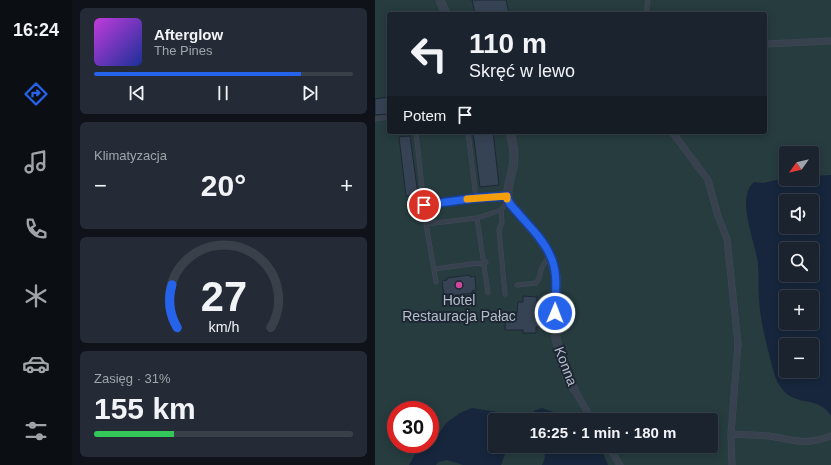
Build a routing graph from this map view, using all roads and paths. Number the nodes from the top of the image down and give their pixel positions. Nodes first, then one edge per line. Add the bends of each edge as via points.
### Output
1 (440, 0) edge
2 (648, 0) edge
3 (445, 12) edge
4 (646, 12) edge
5 (831, 41) edge
6 (767, 44) edge
7 (387, 117) edge
8 (375, 119) edge
9 (416, 134) edge
10 (468, 134) edge
11 (510, 134) edge
12 (674, 134) edge
13 (476, 198) junction
14 (507, 198) junction
15 (424, 205) junction
16 (501, 210) junction
17 (477, 218) junction
18 (426, 224) junction
19 (550, 255) junction
20 (485, 262) junction
21 (434, 269) junction
22 (436, 282) dead end
23 (517, 285) dead end
24 (488, 293) dead end
25 (505, 294) dead end
26 (574, 389) joint
27 (589, 413) edge
28 (731, 434) junction
29 (829, 436) edge
30 (613, 453) edge
31 (621, 465) edge
32 (732, 465) edge

1 - 3 street
2 - 4 lane
5 - 6 street
7 - 8 lane
9 - 15 lane
10 - 13 lane
11 - 14 street via 513,165
12 - 28 street via 708,180 727,239 737,344
13 - 14 lane
13 - 15 lane
14 - 16 lane
14 - 19 street, Konna
15 - 18 lane
16 - 17 lane
16 - 25 lane via 503,222 499,230
17 - 18 lane
17 - 20 lane
18 - 21 lane
19 - 23 lane via 536,283
19 - 26 street, Konna via 556,276 556,339 567,378
20 - 21 lane
20 - 24 lane
21 - 22 lane
26 - 27 street, Konna
28 - 29 street via 768,436 801,442 812,442
28 - 32 street
30 - 31 street

